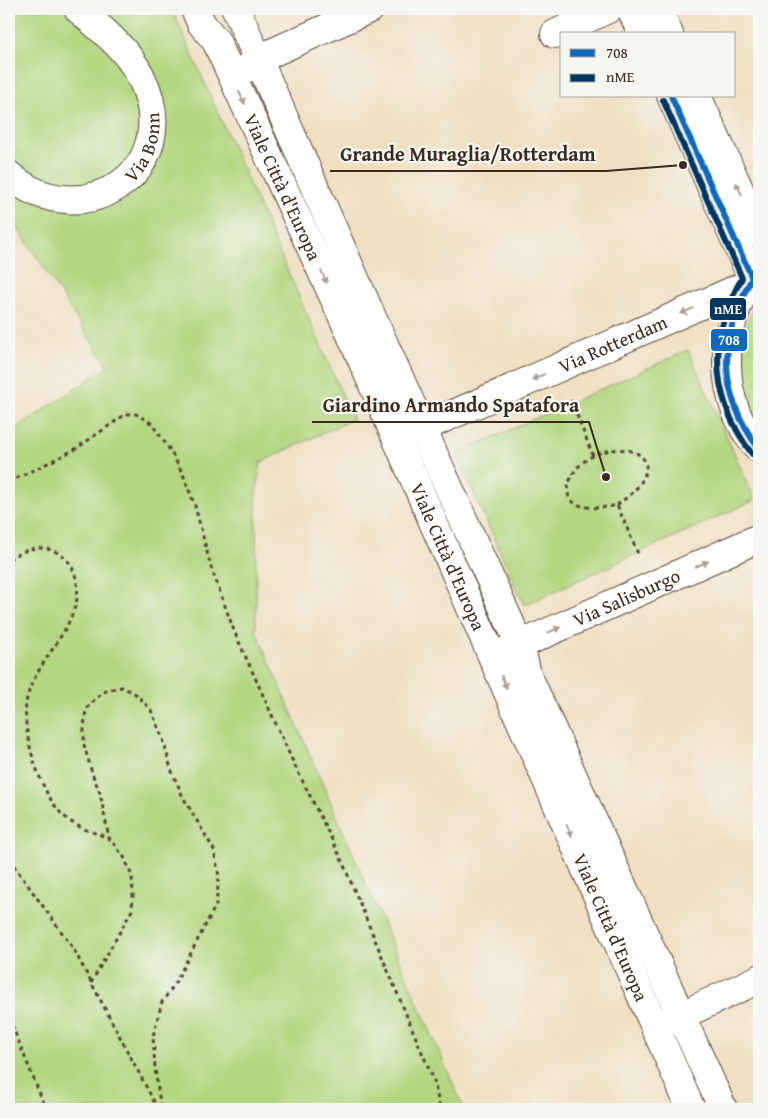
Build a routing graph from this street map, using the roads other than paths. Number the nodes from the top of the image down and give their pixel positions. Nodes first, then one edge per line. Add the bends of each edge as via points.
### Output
1 (78, 9) edge
2 (195, 9) edge
3 (236, 9) edge
4 (369, 9) edge
5 (608, 9) edge
6 (631, 9) edge
7 (658, 9) edge
8 (641, 32) edge
9 (668, 32) edge
10 (555, 34) dead end
11 (261, 65) junction
12 (230, 71) junction
13 (672, 98) edge
14 (698, 98) edge
15 (9, 175) edge
16 (759, 233) edge
17 (753, 278) edge
18 (422, 428) junction
19 (396, 439) junction
20 (759, 449) edge
21 (759, 538) edge
22 (520, 645) junction
23 (493, 657) junction
24 (759, 978) edge
25 (681, 1016) junction
26 (655, 1028) junction
27 (691, 1109) edge
28 (723, 1109) edge

1 - 15 street, Via Bonn via 118,46 140,75 152,114 150,143 140,165 128,179 109,191 88,197 66,199 49,196 29,189
2 - 12 street, Viale Città d'Europa via 216,41
3 - 11 street, Viale Città d'Europa
4 - 11 street via 267,55
5 - 10 street
6 - 8 street
7 - 9 street
11 - 12 street
11 - 18 street, Viale Città d'Europa
12 -> 19 street, Viale Città d'Europa
13 - 17 street
16 -> 14 street
17 -> 18 street, Via Rotterdam
17 - 20 street via 735,311 727,354 728,377 736,411
18 - 19 street, Via Rotterdam
18 - 22 street, Viale Città d'Europa
19 - 23 street, Viale Città d'Europa
22 -> 21 street, Via Salisburgo
22 - 23 street, Via Salisburgo
22 - 25 street, Viale Città d'Europa via 527,674
23 -> 26 street, Viale Città d'Europa
24 - 25 street
25 - 26 street
25 - 28 street, Viale Città d'Europa
26 - 27 street, Viale Città d'Europa

